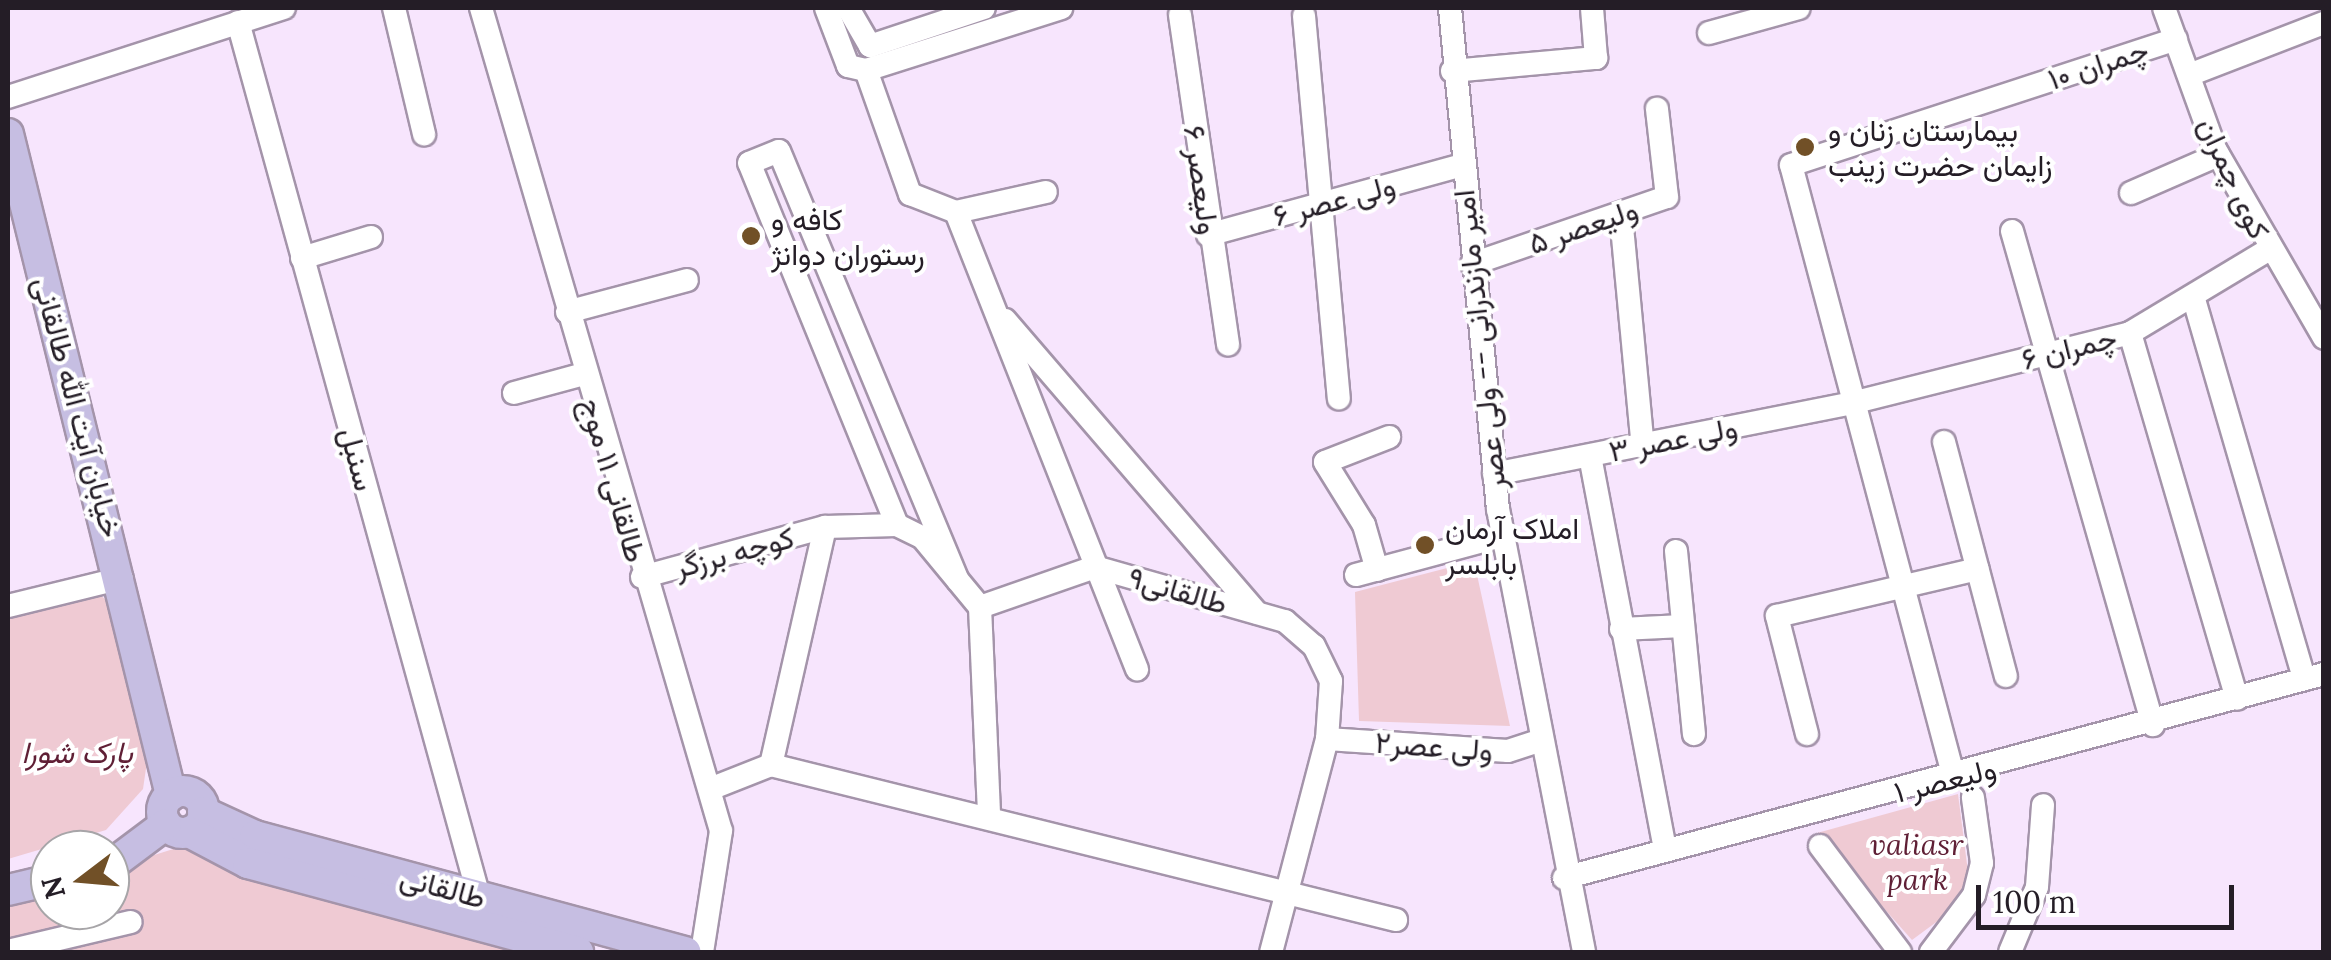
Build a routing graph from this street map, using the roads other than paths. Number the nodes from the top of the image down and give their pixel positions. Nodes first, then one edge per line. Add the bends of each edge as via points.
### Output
1 (284, 8) edge
2 (394, 8) edge
3 (481, 8) edge
4 (826, 8) edge
5 (848, 8) edge
6 (984, 8) edge
7 (1058, 8) edge
8 (1592, 8) edge
9 (1799, 8) edge
10 (2164, 8) edge
11 (1449, 11) edge
12 (1180, 15) dead end
13 (1304, 16) dead end
14 (238, 22) junction
15 (2324, 23) edge
16 (1709, 33) dead end
17 (2176, 39) junction
18 (866, 70) junction
19 (1452, 71) junction
20 (2189, 76) junction
21 (8, 97) edge
22 (1657, 109) dead end
23 (8, 134) edge
24 (424, 134) dead end
25 (2218, 155) junction
26 (1459, 166) junction
27 (1046, 192) dead end
28 (2131, 193) dead end
29 (1321, 204) junction
30 (16, 206) edge
31 (956, 212) junction
32 (1622, 216) junction
33 (2012, 231) dead end
34 (1208, 235) junction
35 (371, 237) dead end
36 (2268, 250) junction
37 (302, 258) junction
38 (1472, 264) junction
39 (687, 280) dead end
40 (2193, 296) junction
41 (992, 306) junction
42 (567, 312) junction
43 (2321, 329) edge
44 (2130, 334) junction
45 (1228, 345) dead end
46 (2045, 355) junction
47 (584, 374) junction
48 (514, 393) dead end
49 (1339, 398) dead end
50 (1852, 403) junction
51 (1389, 437) dead end
52 (1944, 442) dead end
53 (1643, 447) junction
54 (1590, 456) junction
55 (1494, 474) junction
56 (897, 525) junction
57 (826, 527) junction
58 (1502, 536) junction
59 (1676, 551) dead end
60 (1095, 566) junction
61 (1978, 569) junction
62 (642, 577) junction
63 (122, 578) junction
64 (958, 580) junction
65 (1904, 586) junction
66 (8, 606) edge
67 (980, 607) junction
68 (1257, 613) junction
69 (1683, 626) junction
70 (1621, 629) junction
71 (1137, 669) dead end
72 (2006, 676) dead end
73 (2314, 677) edge
74 (2237, 699) junction
75 (2153, 725) junction
76 (1694, 734) dead end
77 (1808, 734) dead end
78 (1328, 739) junction
79 (1539, 741) junction
80 (771, 764) junction
81 (1954, 778) junction
82 (710, 790) junction
83 (1973, 798) dead end
84 (2043, 805) dead end
85 (184, 811) junction
86 (989, 812) junction
87 (1820, 846) dead end
88 (1665, 848) junction
89 (130, 851) edge
90 (1564, 878) junction
91 (1286, 894) junction
92 (478, 896) junction
93 (1396, 920) dead end
94 (132, 922) dead end
95 (8, 950) edge
96 (578, 952) edge
97 (686, 952) edge
98 (702, 952) edge
99 (1271, 952) edge
100 (1584, 952) edge
101 (1900, 952) edge
102 (1931, 952) edge
103 (2010, 952) edge

1 - 14 street
2 - 24 street
3 - 42 street, طالقانی ۱۱ موج
4 - 18 street via 848,66
5 - 6 street via 870,46
7 - 18 street
8 - 19 street via 1596,58
9 - 16 street
10 - 17 street, کوی چمران
11 - 19 street, امیر مازندرانی -- ولی عصر
12 - 34 street, ولیعصر ۶
13 - 29 street
14 - 21 street
14 - 37 street, سنبل
15 - 20 street
17 - 20 street, کوی چمران
17 - 50 street, چمران ۱۰ via 1792,165
18 - 31 street via 910,194
19 - 26 street, امیر مازندرانی -- ولی عصر
20 - 25 street, کوی چمران
22 - 32 street, ولیعصر ۵ via 1667,197
23 - 30 main road, خیابان آیت الله طالقانی
25 - 28 street
25 - 36 street, کوی چمران
26 - 29 street, ولی عصر ۶
26 - 38 street, امیر مازندرانی -- ولی عصر
27 - 31 street
29 - 34 street, ولی عصر ۶
29 - 49 street
30 - 63 main road, خیابان آیت الله طالقانی
31 - 41 street, طالقانی۹
32 - 38 street, ولیعصر ۵
32 - 53 street
33 - 46 street
34 - 45 street, ولیعصر ۶
35 - 37 street
36 - 40 street, چمران ۶
36 - 43 street, کوی چمران
37 - 92 street, سنبل
38 - 55 street, امیر مازندرانی -- ولی عصر
39 - 42 street
40 - 44 street, چمران ۶
40 - 73 street
41 - 60 street, طالقانی۹
41 - 68 street
42 - 47 street, طالقانی ۱۱ موج
44 - 46 street, چمران ۶
44 - 74 street
46 - 50 street, چمران ۶
46 - 75 street
47 - 48 street
47 - 62 street, طالقانی ۱۱ موج
50 - 53 street, ولی عصر ۳
50 - 65 street
51 - 58 street via 1325,462 1364,525 1367,573
52 - 61 street
53 - 54 street, ولی عصر ۳
54 - 55 street, ولی عصر ۳
54 - 70 street
55 - 58 street, امیر مازندرانی -- ولی عصر
56 - 57 street, کوچه برزگر
56 - 64 street via 922,537
56 - 64 street via 749,162 778,151
57 - 62 street, کوچه برزگر
57 - 80 street
58 - 79 street, امیر مازندرانی -- ولی عصر
59 - 69 street
60 - 67 street
60 - 68 street, طالقانی۹
60 - 71 street
61 - 65 street
61 - 72 street
62 - 82 street, طالقانی ۱۱ موج
63 - 66 street
63 - 85 main road, خیابان آیت الله طالقانی via 134,622 150,643
64 - 67 street
65 - 77 street via 1777,616
65 - 81 street
67 - 86 street
68 - 78 street, طالقانی۹ via 1285,621 1314,646 1331,682
69 - 70 street
69 - 76 street
70 - 88 street
73 - 74 street, ولیعصر ۱
74 - 75 street, ولیعصر ۱
75 - 81 street, ولیعصر ۱
78 - 79 street, ولی عصر۲ via 1508,751
78 - 91 street, طالقانی۹
79 - 90 street, امیر مازندرانی -- ولی عصر
80 - 82 street
80 - 86 street
81 - 88 street, ولیعصر ۱
82 - 98 street, طالقانی ۱۱ موج via 721,830
83 - 102 street via 1982,864 1974,895
84 - 103 street via 2037,887
85 - 89 main road
85 - 92 main road, طالقانی
85 - 96 main road, طالقانی via 248,863
86 - 91 street
87 - 101 street
88 - 90 street, ولیعصر ۱
90 - 100 street, امیر مازندرانی -- ولی عصر
91 - 93 street
91 - 99 street, طالقانی۹
92 - 97 main road, طالقانی
94 - 95 street

